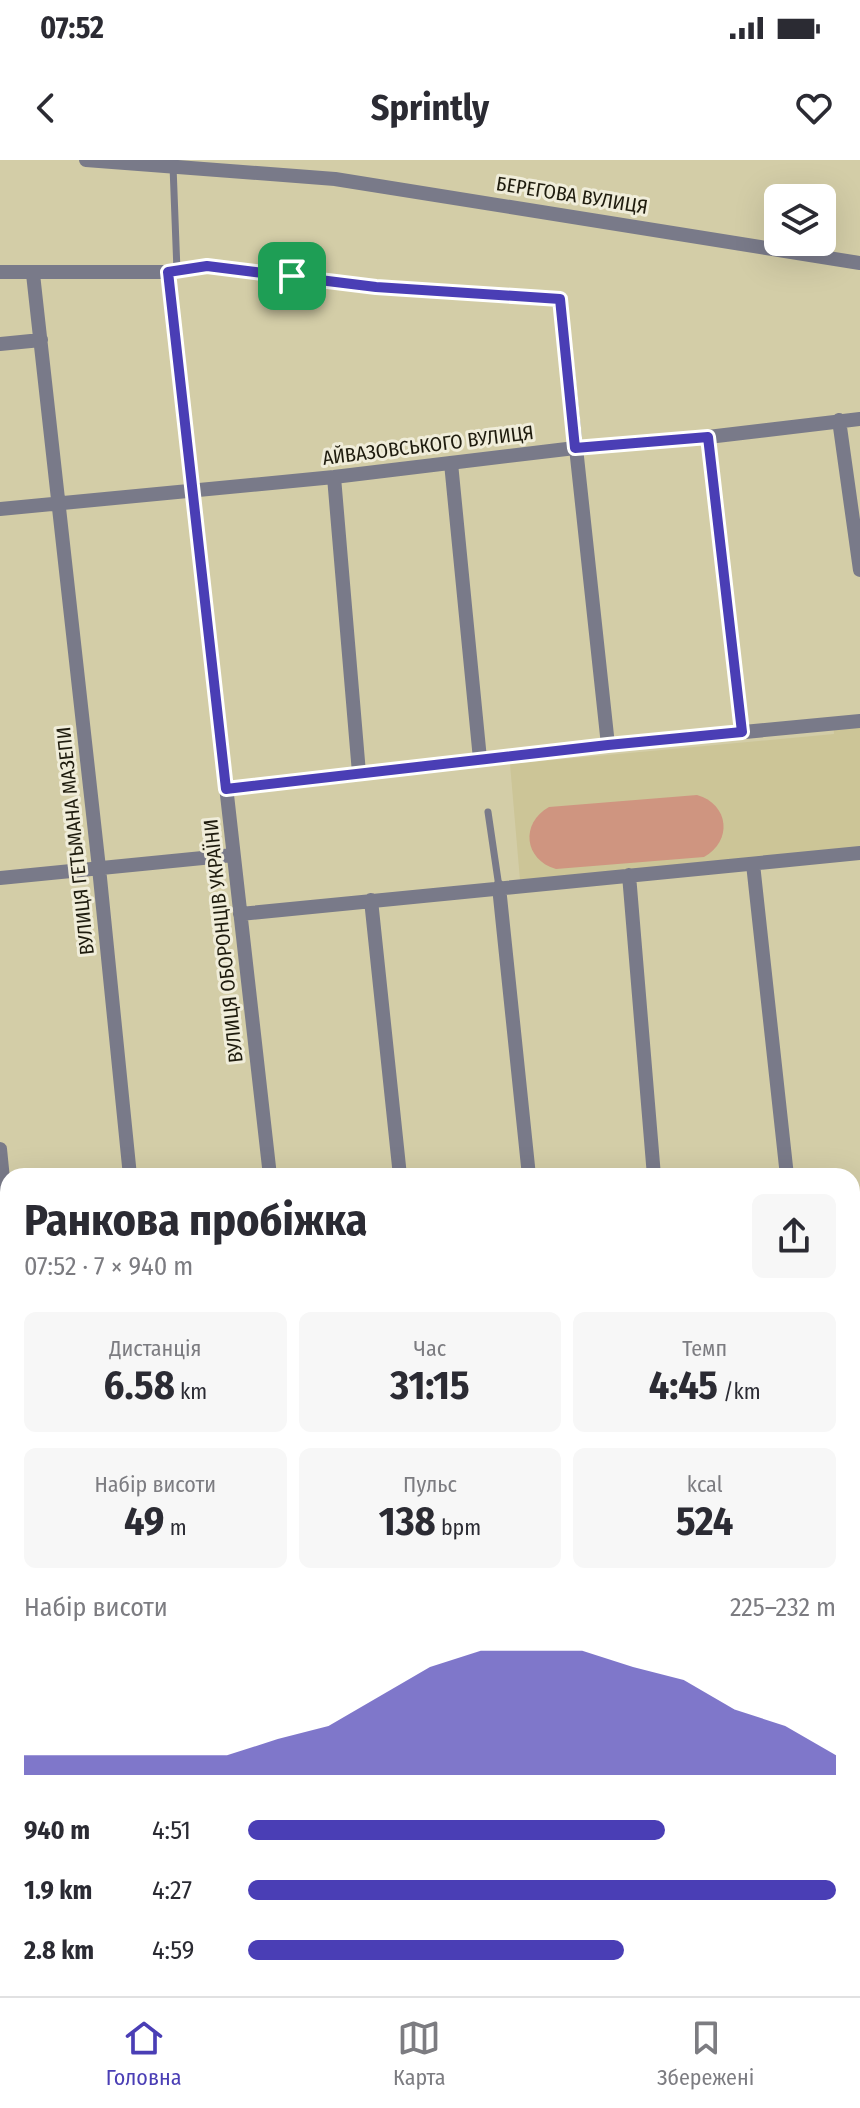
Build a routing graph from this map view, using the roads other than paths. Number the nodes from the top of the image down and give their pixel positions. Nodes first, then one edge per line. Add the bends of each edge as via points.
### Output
1 (86, 160) edge
2 (173, 166) junction
3 (860, 263) edge
4 (172, 271) junction
5 (0, 272) edge
6 (33, 274) junction
7 (41, 340) junction
8 (0, 344) edge
9 (860, 419) edge
10 (839, 420) junction
11 (708, 437) junction
12 (575, 448) junction
13 (451, 463) junction
14 (334, 477) junction
15 (192, 490) junction
16 (59, 501) junction
17 (0, 509) edge
18 (860, 570) edge
19 (860, 721) edge
20 (742, 732) junction
21 (608, 745) junction
22 (480, 759) junction
23 (359, 773) junction
24 (226, 789) junction
25 (488, 812) dead end
26 (860, 853) edge
27 (233, 855) junction
28 (753, 864) junction
29 (99, 868) junction
30 (629, 875) junction
31 (0, 878) edge
32 (499, 887) junction
33 (371, 900) junction
34 (240, 914) junction
35 (129, 1168) edge
36 (269, 1168) edge
37 (399, 1168) edge
38 (528, 1168) edge
39 (653, 1168) edge
40 (786, 1168) edge

1 - 2 street, БЕРЕГОВА ВУЛИЦЯ
2 - 3 street, БЕРЕГОВА ВУЛИЦЯ via 335,179
2 - 4 lane
4 - 6 street
4 - 12 street via 207,266 376,287 560,299
4 - 15 street, ВУЛИЦЯ ОБОРОНЦІВ УКРАЇНИ
5 - 6 street
6 - 7 street, ВУЛИЦЯ ГЕТЬМАНА МАЗЕПИ
7 - 8 street
7 - 16 street, ВУЛИЦЯ ГЕТЬМАНА МАЗЕПИ
9 - 10 street, АЙВАЗОВСЬКОГО ВУЛИЦЯ
10 - 11 street, АЙВАЗОВСЬКОГО ВУЛИЦЯ
10 - 18 street
11 - 12 street, АЙВАЗОВСЬКОГО ВУЛИЦЯ
11 - 20 street
12 - 13 street, АЙВАЗОВСЬКОГО ВУЛИЦЯ
12 - 21 street
13 - 14 street, АЙВАЗОВСЬКОГО ВУЛИЦЯ
13 - 22 street
14 - 15 street, АЙВАЗОВСЬКОГО ВУЛИЦЯ
14 - 23 street
15 - 16 street, АЙВАЗОВСЬКОГО ВУЛИЦЯ
15 - 24 street, ВУЛИЦЯ ОБОРОНЦІВ УКРАЇНИ
16 - 17 street, АЙВАЗОВСЬКОГО ВУЛИЦЯ
16 - 29 street, ВУЛИЦЯ ГЕТЬМАНА МАЗЕПИ
19 - 20 street
20 - 21 street
21 - 22 street
22 - 23 street
23 - 24 street
24 - 27 street, ВУЛИЦЯ ОБОРОНЦІВ УКРАЇНИ
25 - 32 lane
26 - 28 street
27 - 29 street
27 - 34 street, ВУЛИЦЯ ОБОРОНЦІВ УКРАЇНИ
28 - 30 street
28 - 40 street
29 - 31 street
29 - 35 street, ВУЛИЦЯ ГЕТЬМАНА МАЗЕПИ
30 - 32 street
30 - 39 street
32 - 33 street
32 - 38 street
33 - 34 street
33 - 37 street
34 - 36 street, ВУЛИЦЯ ОБОРОНЦІВ УКРАЇНИ

